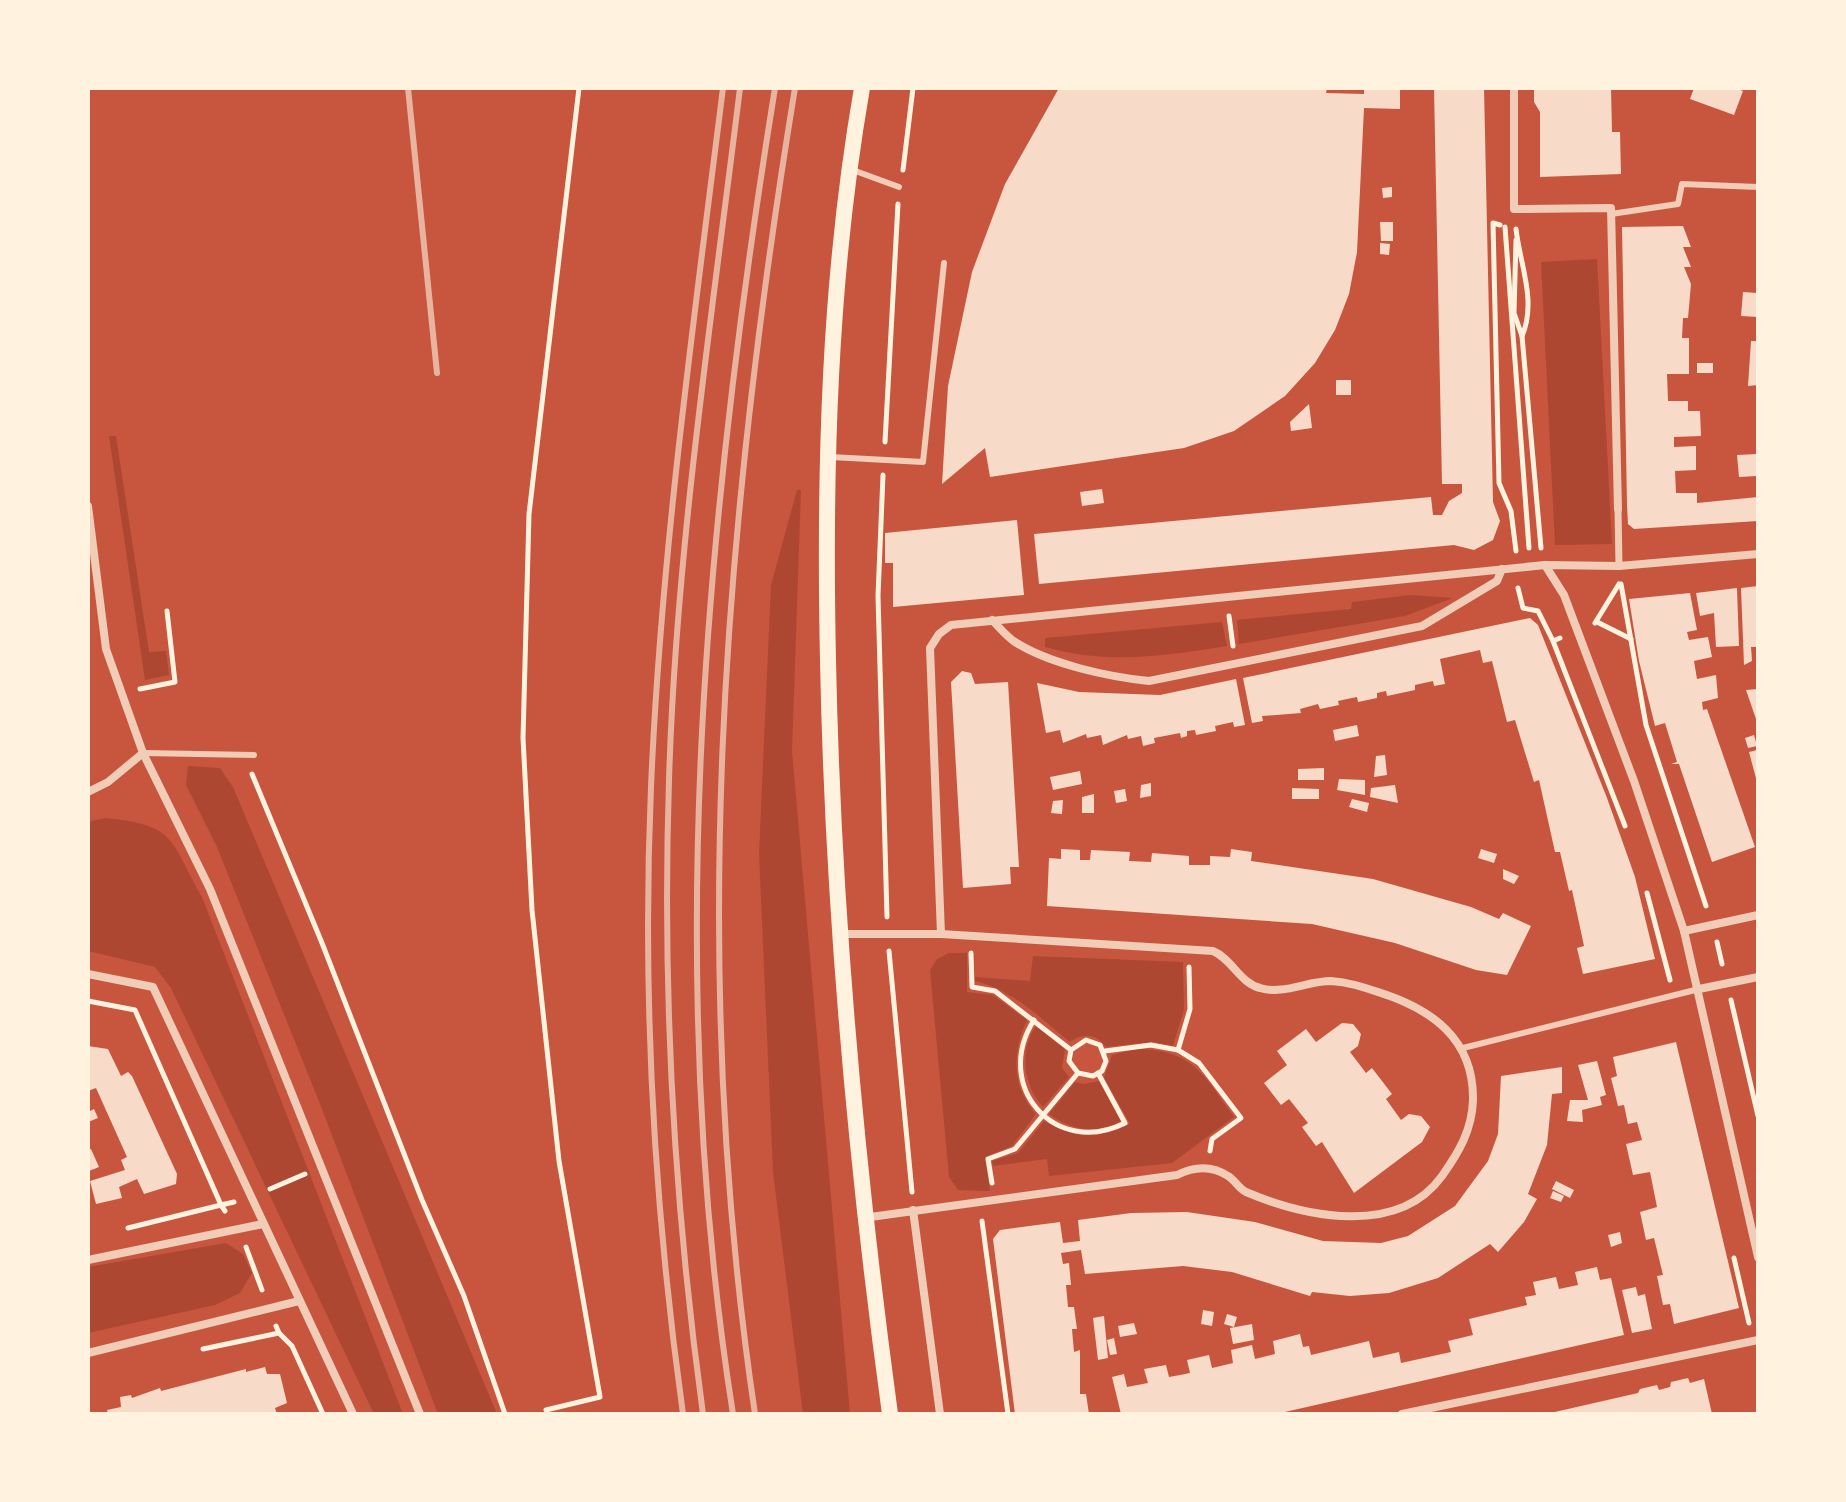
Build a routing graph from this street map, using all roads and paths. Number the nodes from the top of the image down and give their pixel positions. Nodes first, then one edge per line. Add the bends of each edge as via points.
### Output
1 (579, 88) edge
2 (862, 88) edge
3 (913, 88) edge
4 (1514, 88) edge
5 (848, 168) junction
6 (899, 187) junction
7 (1758, 187) edge
8 (1514, 209) junction
9 (1611, 214) junction
10 (1505, 226) junction
11 (1516, 227) junction
12 (1517, 236) junction
13 (944, 263) dead end
14 (1522, 336) junction
15 (827, 457) junction
16 (883, 461) junction
17 (88, 506) edge
18 (1618, 509) joint
19 (90, 529) edge
20 (1758, 554) edge
21 (1545, 565) junction
22 (1619, 566) junction
23 (1502, 569) junction
24 (1520, 596) dead end
25 (167, 611) dead end
26 (992, 620) junction
27 (1597, 622) junction
28 (1230, 629) dead end
29 (1575, 631) junction
30 (1631, 639) junction
31 (1553, 641) junction
32 (1233, 645) dead end
33 (121, 693) junction
34 (143, 753) junction
35 (243, 755) junction
36 (254, 755) dead end
37 (88, 792) edge
38 (1629, 838) dead end
39 (1643, 881) dead end
40 (1758, 915) edge
41 (1713, 925) junction
42 (1684, 931) junction
43 (887, 932) junction
44 (837, 934) junction
45 (941, 934) junction
46 (971, 936) junction
47 (1188, 950) junction
48 (88, 974) edge
49 (1758, 977) edge
50 (1727, 983) junction
51 (1699, 989) junction
52 (1675, 995) junction
53 (88, 1001) edge
54 (1034, 1020) junction
55 (1463, 1048) junction
56 (1071, 1050) junction
57 (1178, 1050) junction
58 (1105, 1051) junction
59 (1078, 1073) junction
60 (1098, 1073) junction
61 (1043, 1114) junction
62 (1758, 1116) edge
63 (1209, 1168) junction
64 (301, 1175) dead end
65 (270, 1189) dead end
66 (995, 1202) junction
67 (980, 1204) junction
68 (913, 1210) junction
69 (863, 1218) junction
70 (263, 1224) junction
71 (117, 1231) dead end
72 (1733, 1250) dead end
73 (1758, 1257) edge
74 (88, 1260) edge
75 (299, 1301) junction
76 (279, 1333) dead end
77 (1756, 1340) edge
78 (88, 1353) edge
79 (546, 1410) dead end
80 (323, 1414) edge
81 (353, 1414) edge
82 (420, 1414) edge
83 (505, 1414) edge
84 (890, 1414) edge
85 (940, 1414) edge
86 (1008, 1414) edge
87 (1402, 1414) edge

1 - 79 path via 534,458 524,655 525,810 566,1218 600,1397
2 - 5 main road
3 - 6 path
4 - 8 street
5 - 6 lane
5 - 15 main road via 833,318
6 - 16 path
7 - 9 lane via 1682,184 1678,204
8 - 9 street via 1611,208
8 - 11 path
9 - 18 street
10 - 10 path via 1493,223 1499,483 1511,511 1516,551 1529,549
10 - 11 path
11 - 12 path
12 - 14 path via 1514,313
12 - 14 path via 1526,277 1528,321
13 - 16 lane via 923,462
14 - 21 path
15 - 16 lane
15 - 44 main road
16 - 43 path via 878,596
17 - 19 street
18 - 22 street
19 - 33 street via 106,649
20 - 22 street
21 - 22 street
21 - 23 street
21 - 29 street via 1564,595
23 - 26 street
23 - 26 street via 1497,581 1422,626 1149,681 1107,677 1078,667 1015,642
24 - 31 path via 1523,608 1538,611
25 - 33 path via 175,682
26 - 45 street via 951,625 930,648
27 - 29 path
27 - 30 path
27 - 30 path via 1620,582
28 - 32 path
29 - 31 path
29 - 42 street via 1634,781
30 - 41 path via 1646,725
31 - 38 path
33 - 34 street
34 - 35 lane
34 - 37 street
34 - 82 street via 210,889
35 - 36 lane
35 - 83 path via 464,1296
39 - 52 path
40 - 41 street
41 - 42 street
41 - 50 path
42 - 51 street
43 - 44 street
43 - 45 street
43 - 68 path
44 - 69 main road
45 - 46 street
46 - 47 street
46 - 54 path via 972,987 995,991
47 - 55 street via 1223,956 1258,988 1283,990 1331,981 1391,996 1419,1006
47 - 57 path via 1190,1009
48 - 70 street via 153,987
49 - 50 street
50 - 51 street
50 - 62 path
51 - 52 lane
51 - 73 street
52 - 55 lane
53 - 71 path via 135,1010 221,1205
54 - 56 path
54 - 61 path via 1022,1039 1019,1062 1022,1087
55 - 63 street via 1473,1078 1466,1140 1433,1188 1401,1208 1346,1218 1242,1191 1228,1176
56 - 58 path via 1086,1040
56 - 59 path via 1069,1061
57 - 58 path via 1151,1045
57 - 63 path via 1199,1063 1241,1118 1212,1139
58 - 60 path
59 - 60 path
59 - 61 path
60 - 61 path via 1125,1123 1097,1132 1074,1131
61 - 66 path via 1015,1149 988,1159
63 - 66 street
64 - 65 path
66 - 67 street
67 - 68 street
67 - 86 path
68 - 69 street
68 - 85 street
69 - 84 main road
70 - 74 street
70 - 75 street
72 - 77 path
75 - 78 street
75 - 81 street
76 - 80 path via 292,1346
77 - 87 street

